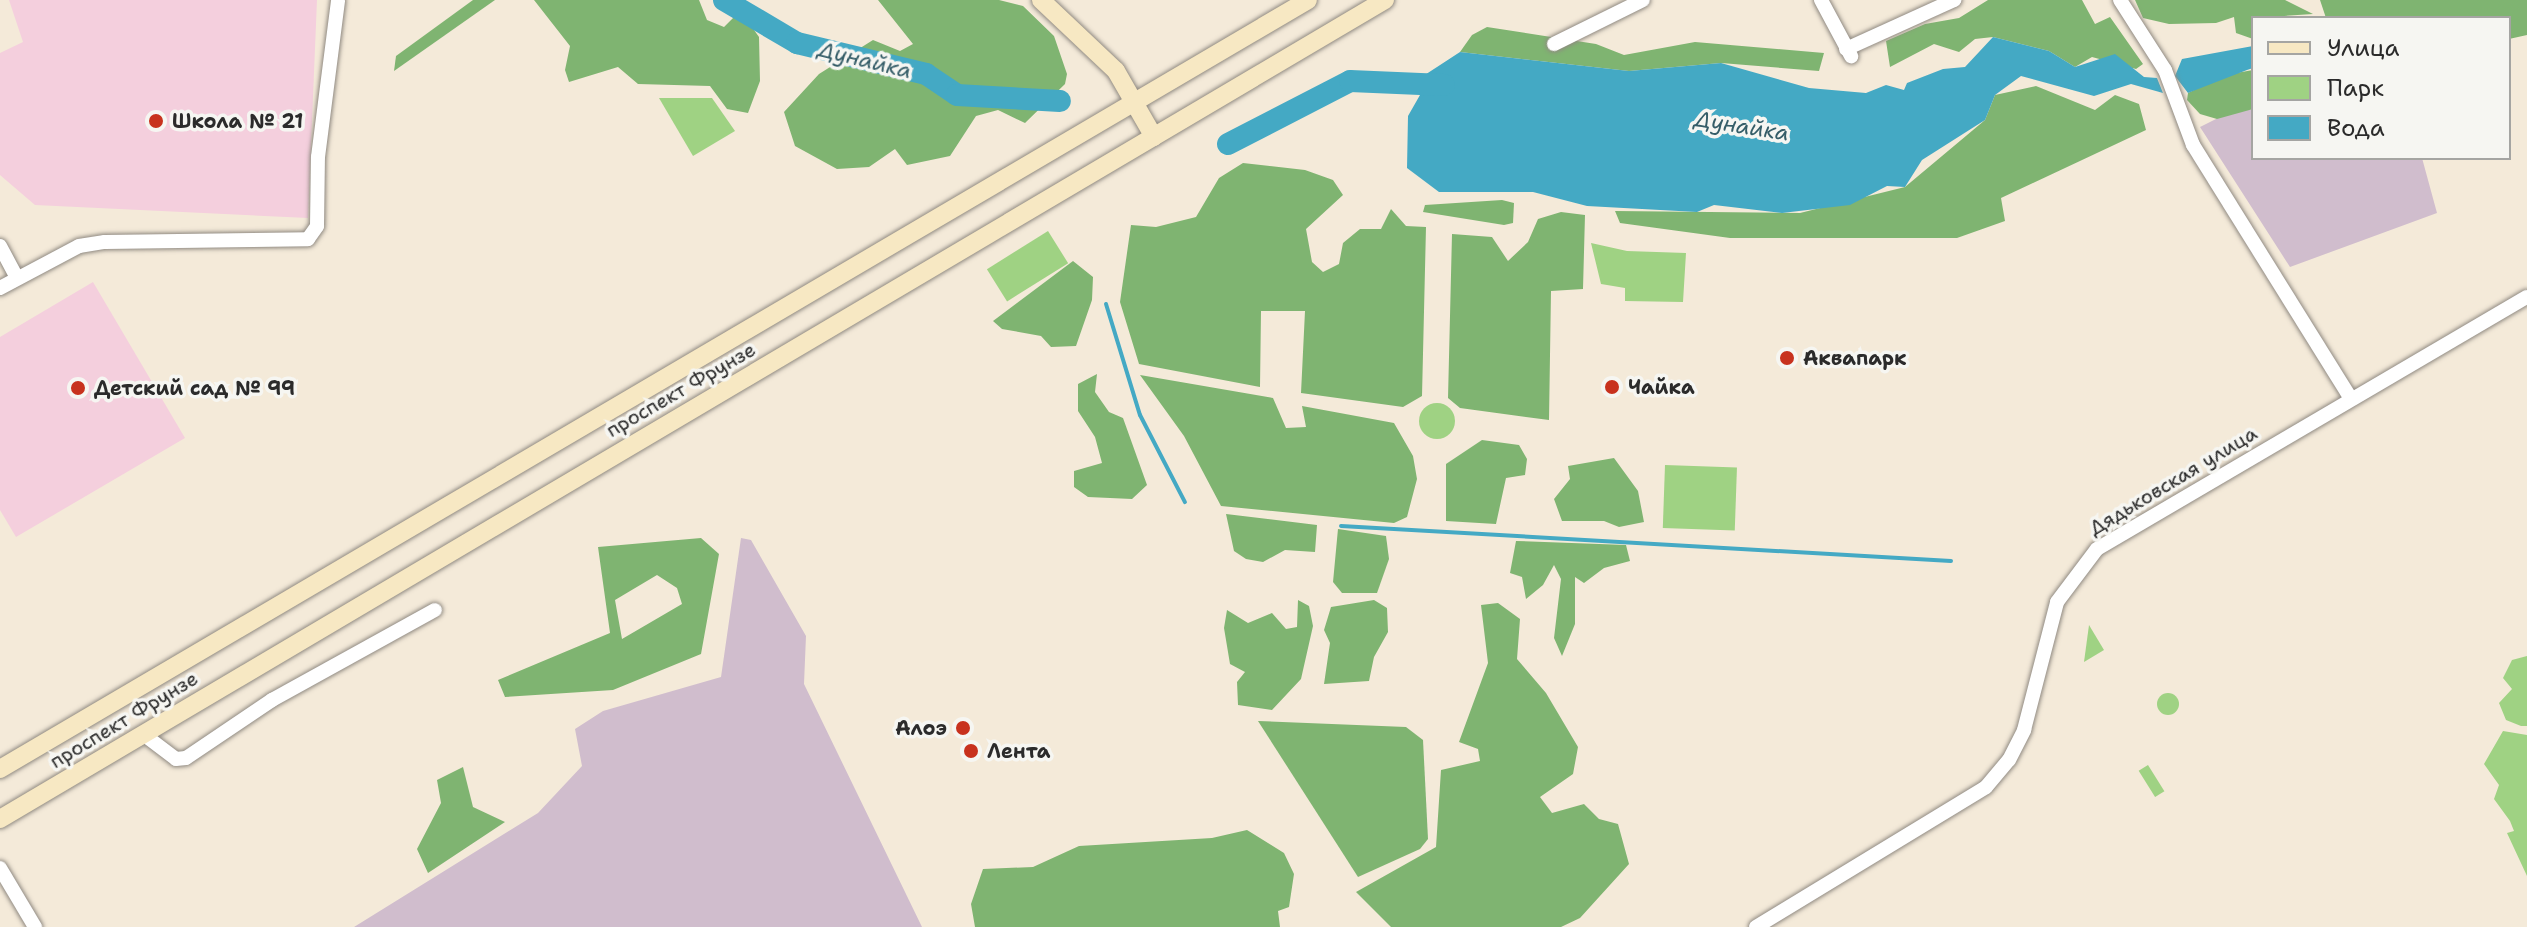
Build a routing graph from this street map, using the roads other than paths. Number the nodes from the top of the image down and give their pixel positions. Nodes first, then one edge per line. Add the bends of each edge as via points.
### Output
1 (338, 0) edge
2 (1041, 0) edge
3 (1308, 0) edge
4 (1385, 0) edge
5 (1643, 0) edge
6 (1821, 0) edge
7 (1954, 0) edge
8 (2120, 0) edge
9 (1554, 44) dead end
10 (1135, 102) junction
11 (1154, 137) junction
12 (0, 246) edge
13 (17, 278) junction
14 (0, 288) edge
15 (2527, 297) edge
16 (2351, 399) junction
17 (435, 610) dead end
18 (143, 734) junction
19 (0, 769) edge
20 (0, 819) edge
21 (0, 868) edge
22 (35, 927) edge
23 (1756, 927) edge

1 - 13 street via 318,157 317,226 308,239 105,242 79,246
2 - 10 main road via 1116,71
3 - 10 main road, проспект Фрунзе
4 - 11 main road, проспект Фрунзе
5 - 9 street
6 - 7 street via 1849,52
8 - 16 street via 2165,70 2193,145
10 - 11 main road
10 - 19 main road, проспект Фрунзе
11 - 18 main road, проспект Фрунзе
12 - 13 street
13 - 14 street
15 - 16 street, Дядьковская улица
16 - 23 street, Дядьковская улица via 2097,549 2057,602 2024,730 2009,760 1986,787
17 - 18 street via 272,700 186,758 176,759
18 - 20 main road, проспект Фрунзе
21 - 22 street

